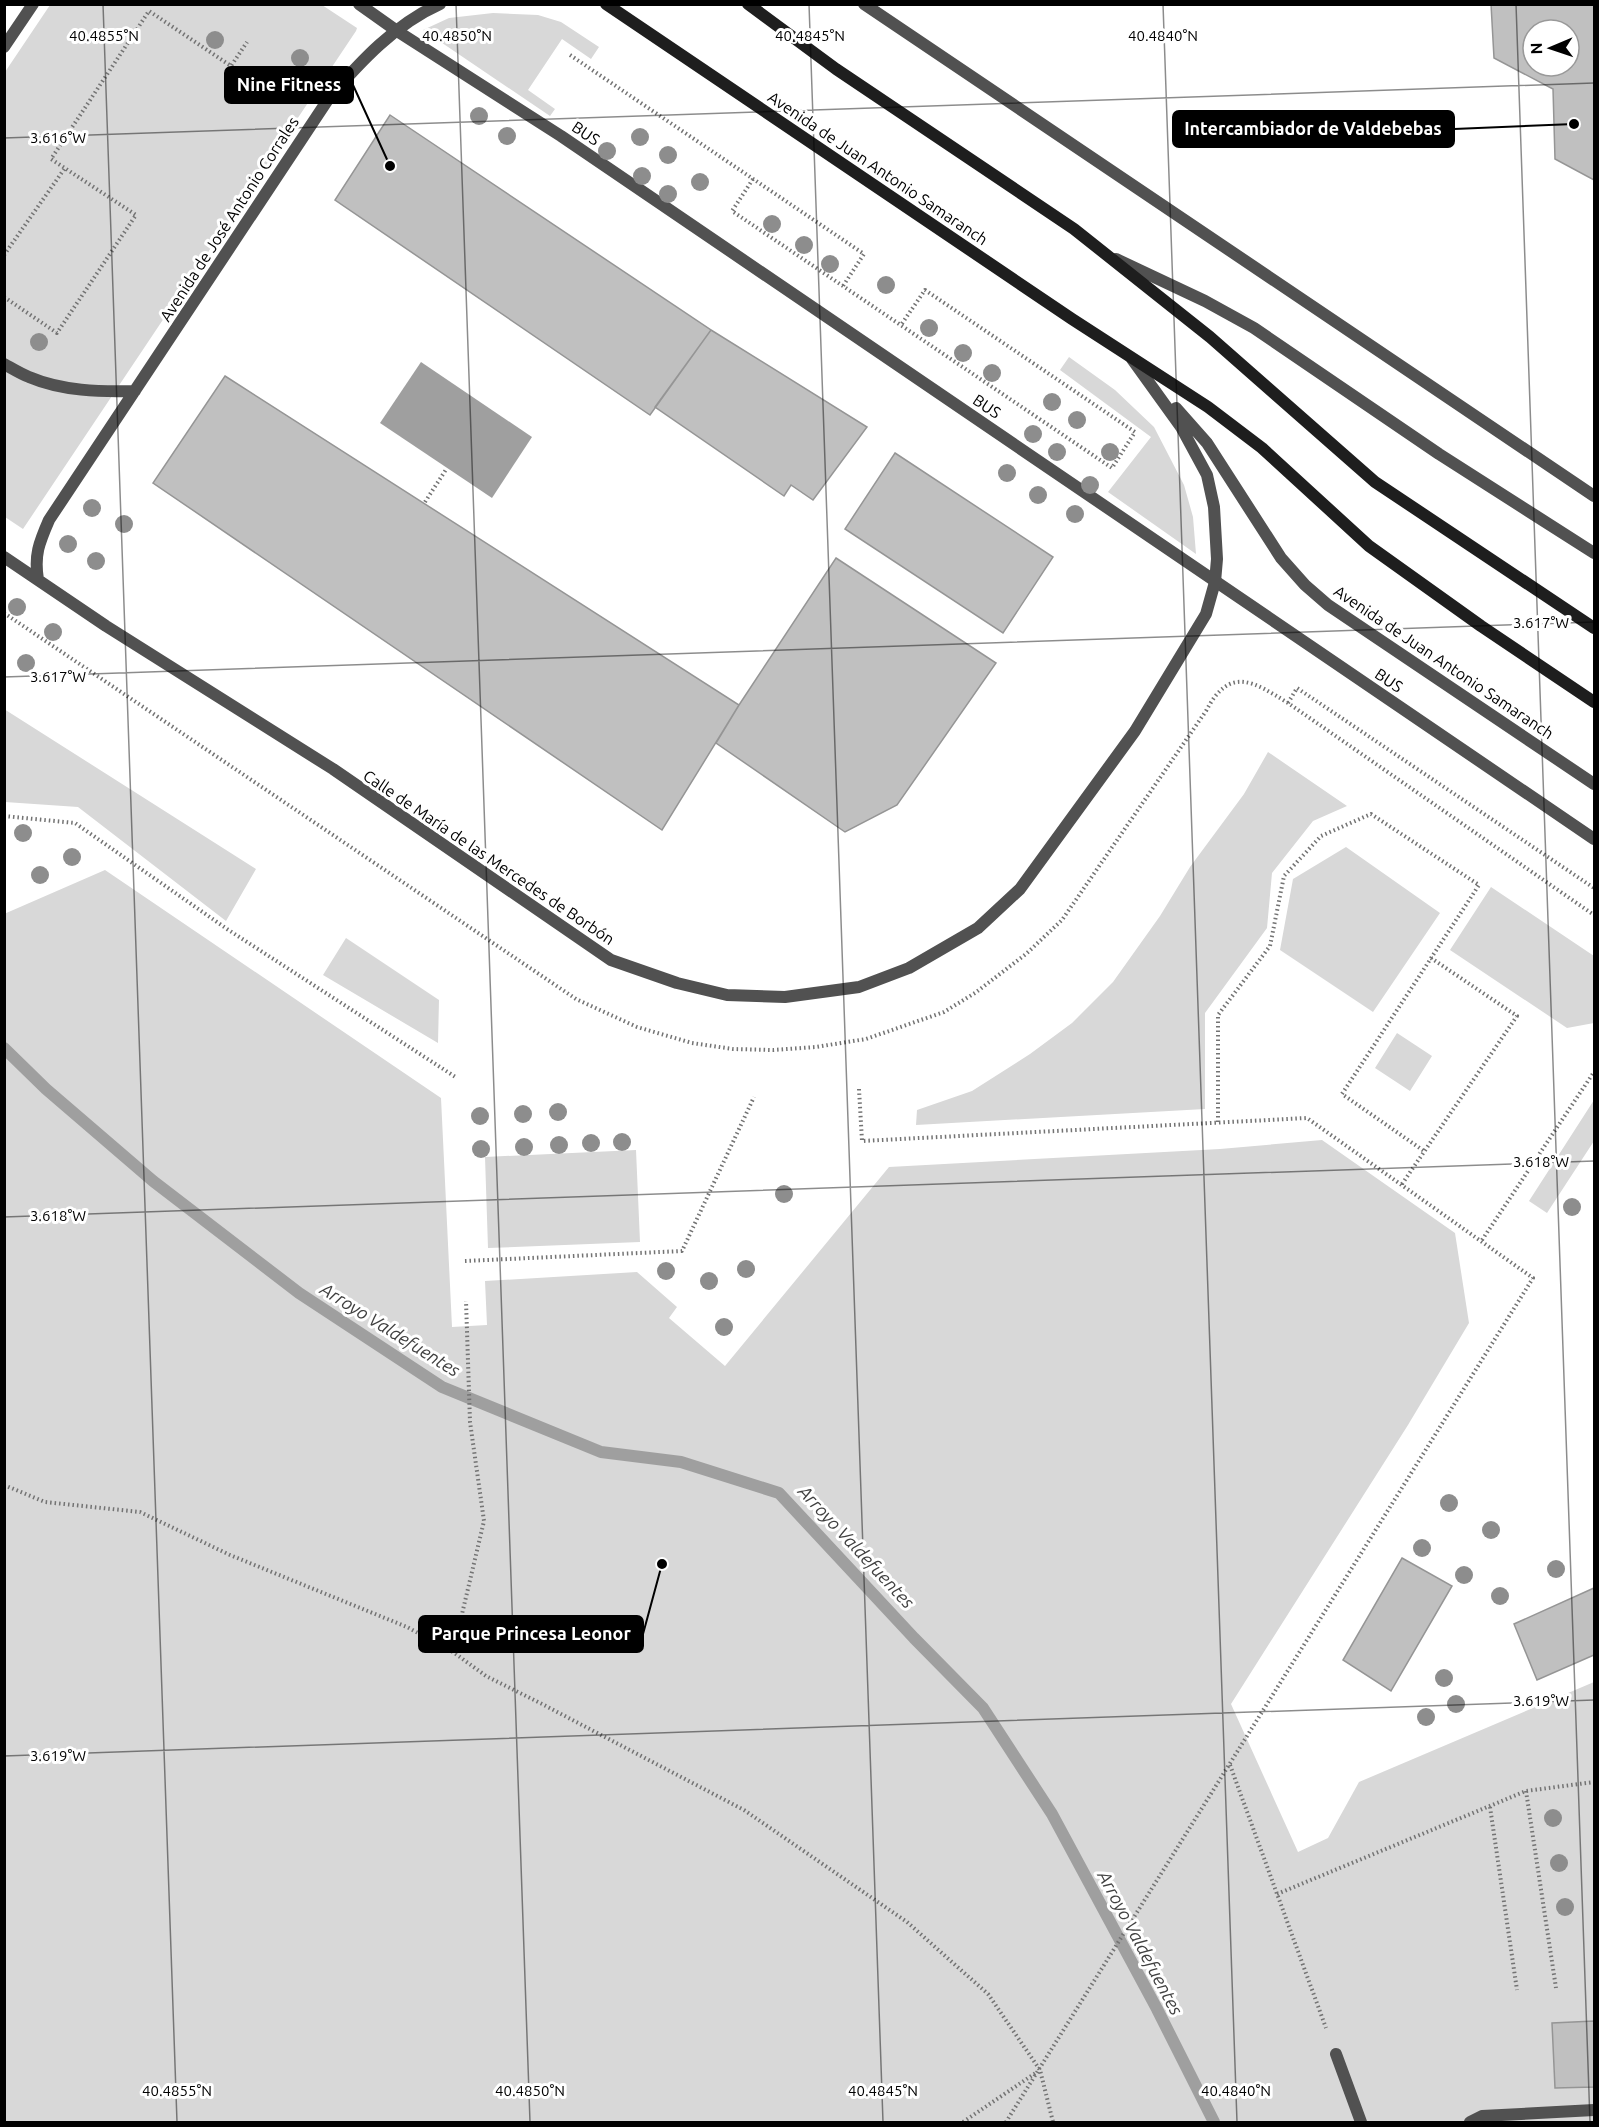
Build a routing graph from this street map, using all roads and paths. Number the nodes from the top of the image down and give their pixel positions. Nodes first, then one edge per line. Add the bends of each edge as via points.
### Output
1 (33, 4) edge
2 (359, 4) edge
3 (440, 4) edge
4 (606, 4) edge
5 (748, 4) edge
6 (864, 4) edge
7 (397, 31) junction
8 (247, 42) dead end
9 (4, 47) edge
10 (570, 55) dead end
11 (65, 168) junction
12 (753, 179) junction
13 (4, 255) edge
14 (1112, 257) junction
15 (843, 286) junction
16 (4, 297) edge
17 (901, 325) junction
18 (1131, 358) junction
19 (4, 364) edge
20 (135, 391) junction
21 (447, 468) dead end
22 (1594, 496) edge
23 (425, 502) dead end
24 (1594, 553) edge
25 (4, 557) edge
26 (38, 580) junction
27 (1215, 582) junction
28 (4, 614) edge
29 (1594, 628) edge
30 (1594, 702) edge
31 (1288, 703) junction
32 (1206, 711) dead end
33 (1594, 784) edge
34 (4, 816) edge
35 (1594, 839) edge
36 (1594, 888) edge
37 (1594, 915) edge
38 (1431, 958) junction
39 (576, 999) dead end
40 (1594, 1072) edge
41 (457, 1078) dead end
42 (859, 1089) dead end
43 (754, 1097) dead end
44 (1218, 1122) junction
45 (1424, 1151) junction
46 (1402, 1185) junction
47 (1482, 1240) junction
48 (465, 1261) dead end
49 (466, 1301) dead end
50 (4, 1485) edge
51 (453, 1652) junction
52 (1230, 1765) junction
53 (1594, 1782) edge
54 (1526, 1791) junction
55 (1490, 1806) junction
56 (1276, 1894) junction
57 (1556, 1988) dead end
58 (1517, 1990) dead end
59 (1336, 2055) joint
60 (1040, 2070) junction
61 (1594, 2110) edge
62 (963, 2122) edge
63 (1006, 2122) edge
64 (1053, 2122) edge
65 (1361, 2122) edge
66 (1470, 2122) edge

1 - 9 street
2 - 7 street, BUS
3 - 7 street, Avenida de José Antonio Corrales
4 - 18 main road, Avenida de Juan Antonio Samaranch
5 - 14 main road via 836,69
6 - 22 street
7 - 20 street, Avenida de José Antonio Corrales via 363,59 329,98
7 - 27 street, BUS via 561,136
8 - 11 path via 231,66 148,11 51,159
10 - 12 path
11 - 13 path
11 - 16 path via 136,215 57,333
12 - 15 path via 864,254
12 - 15 path via 732,211
14 - 24 street via 1254,328
14 - 29 main road via 1375,482
15 - 17 path
17 - 17 path via 925,290 1135,432 1112,468
18 - 27 street, Calle de María de las Mercedes de Borbón via 1181,427 1206,475 1214,507
18 - 30 main road, Avenida de Juan Antonio Samaranch via 1208,407 1262,448 1369,546 1414,580
18 - 33 street, Avenida de Juan Antonio Samaranch via 1207,443 1281,558 1305,585 1328,605
19 - 20 street via 30,378 66,387 95,392
20 - 26 street, Avenida de José Antonio Corrales via 49,520 36,554
21 - 23 path
25 - 26 street, Calle de María de las Mercedes de Borbón
26 - 27 street, Calle de María de las Mercedes de Borbón via 333,769 611,960 677,983 728,995 785,997 859,987 909,968 978,928 1020,889 1135,731 1196,633
27 - 35 street, BUS
28 - 39 path
31 - 32 path via 1256,683 1233,683 1217,694
31 - 36 path via 1297,688
31 - 37 path
34 - 41 path via 75,823 227,929
38 - 44 path via 1479,885 1371,814 1321,836 1284,876 1270,946 1218,1015
38 - 45 path via 1342,1094
38 - 45 path via 1517,1016
40 - 47 path
42 - 44 path via 862,1141
43 - 48 path via 682,1251
44 - 46 path via 1307,1118
45 - 46 path
46 - 47 path
47 - 52 path via 1533,1278
49 - 51 path via 471,1422 484,1521
50 - 51 path via 45,1502 140,1512 230,1556 407,1628
51 - 60 path via 486,1677 744,1810 907,1922 988,1994
52 - 56 path
52 - 60 path
53 - 54 path
54 - 55 path
54 - 57 path
55 - 56 path
55 - 58 path
56 - 59 path
59 - 65 street
60 - 62 path
60 - 63 path
60 - 64 path
61 - 66 street via 1482,2116

